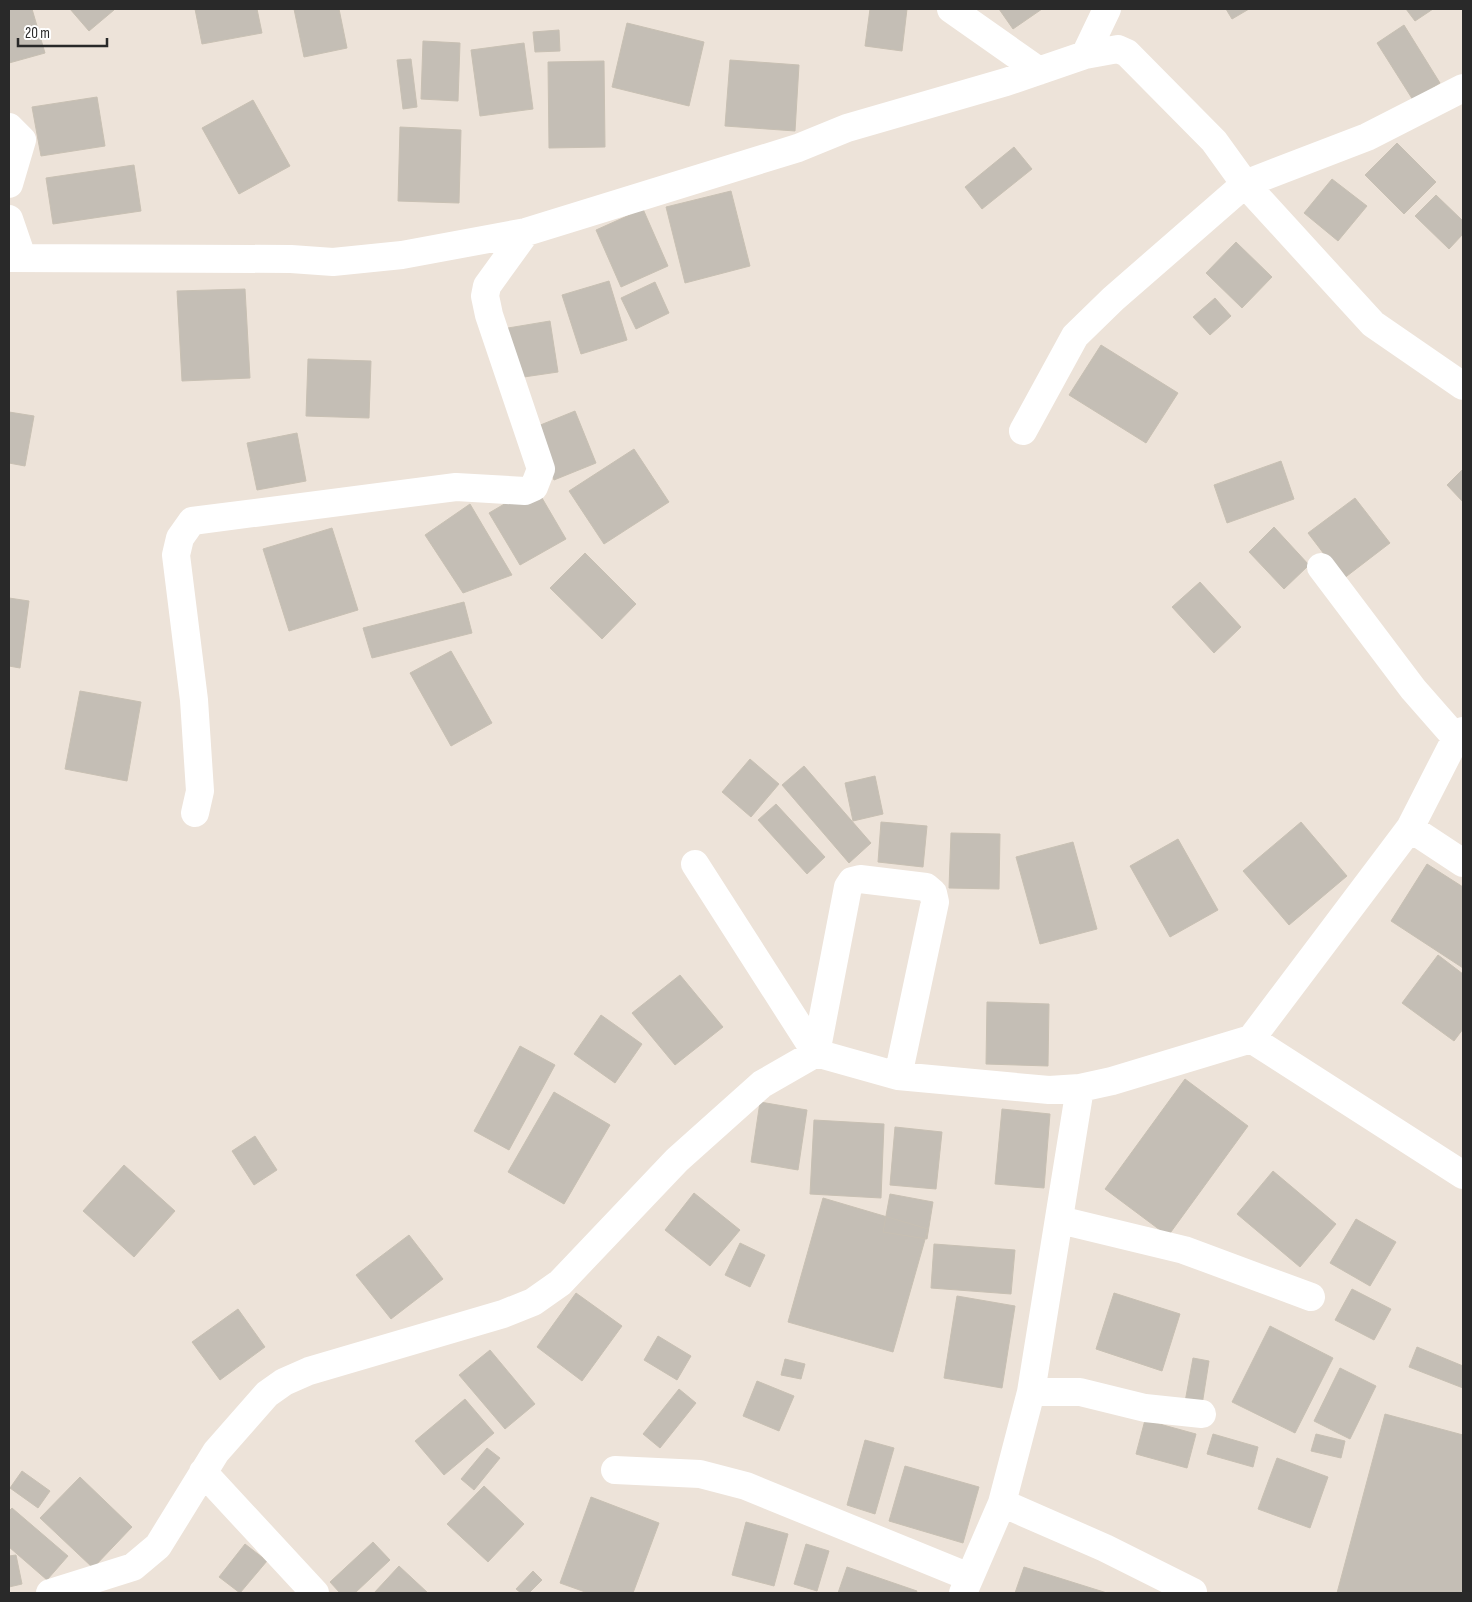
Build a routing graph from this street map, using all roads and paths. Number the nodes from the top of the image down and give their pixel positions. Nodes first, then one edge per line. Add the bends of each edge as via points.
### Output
1 (951, 9) edge
2 (1107, 9) edge
3 (1084, 55) junction
4 (1039, 71) junction
5 (1463, 88) edge
6 (9, 127) edge
7 (9, 184) edge
8 (1246, 184) junction
9 (9, 219) edge
10 (526, 232) junction
11 (16, 258) edge
12 (1463, 386) edge
13 (1023, 431) dead end
14 (1321, 567) dead end
15 (1460, 734) edge
16 (195, 813) dead end
17 (1410, 828) junction
18 (1463, 863) edge
19 (696, 864) dead end
20 (1251, 1039) junction
21 (816, 1053) junction
22 (898, 1076) junction
23 (1080, 1088) junction
24 (1463, 1175) edge
25 (1060, 1220) junction
26 (1311, 1297) dead end
27 (1031, 1392) junction
28 (1202, 1414) dead end
29 (615, 1470) dead end
30 (203, 1472) junction
31 (1002, 1503) junction
32 (966, 1585) edge
33 (1192, 1592) edge
34 (50, 1593) edge
35 (315, 1593) edge

1 - 4 street
2 - 3 street
3 - 4 street
3 - 8 street via 1118,49 1127,53 1214,141
4 - 10 street via 847,128 798,148
5 - 8 street via 1366,137
6 - 7 street via 22,140
8 - 12 street via 1373,324
8 - 13 street via 1075,336
9 - 11 street
10 - 11 street via 402,255 333,262
10 - 16 street via 496,271 485,296 541,469 534,487 526,491 456,487 192,521 180,538 176,555 194,700 200,791
14 - 15 street via 1413,689
15 - 17 street
17 - 18 street
17 - 20 street
19 - 21 street
20 - 23 street
20 - 24 street
21 - 22 street
21 - 22 street via 848,887 852,881 860,879 926,887 933,893 935,902
21 - 30 street via 762,1084 677,1160 560,1283 533,1302 503,1314 309,1371 284,1382 267,1394 216,1452
22 - 23 street via 1049,1090
23 - 25 street
25 - 26 street via 1184,1250
25 - 27 street
27 - 28 street via 1080,1392 1145,1408
27 - 31 street
29 - 32 street via 700,1474 746,1486
30 - 34 street via 158,1546 133,1567
30 - 35 street
31 - 32 street
31 - 33 street via 1105,1548

